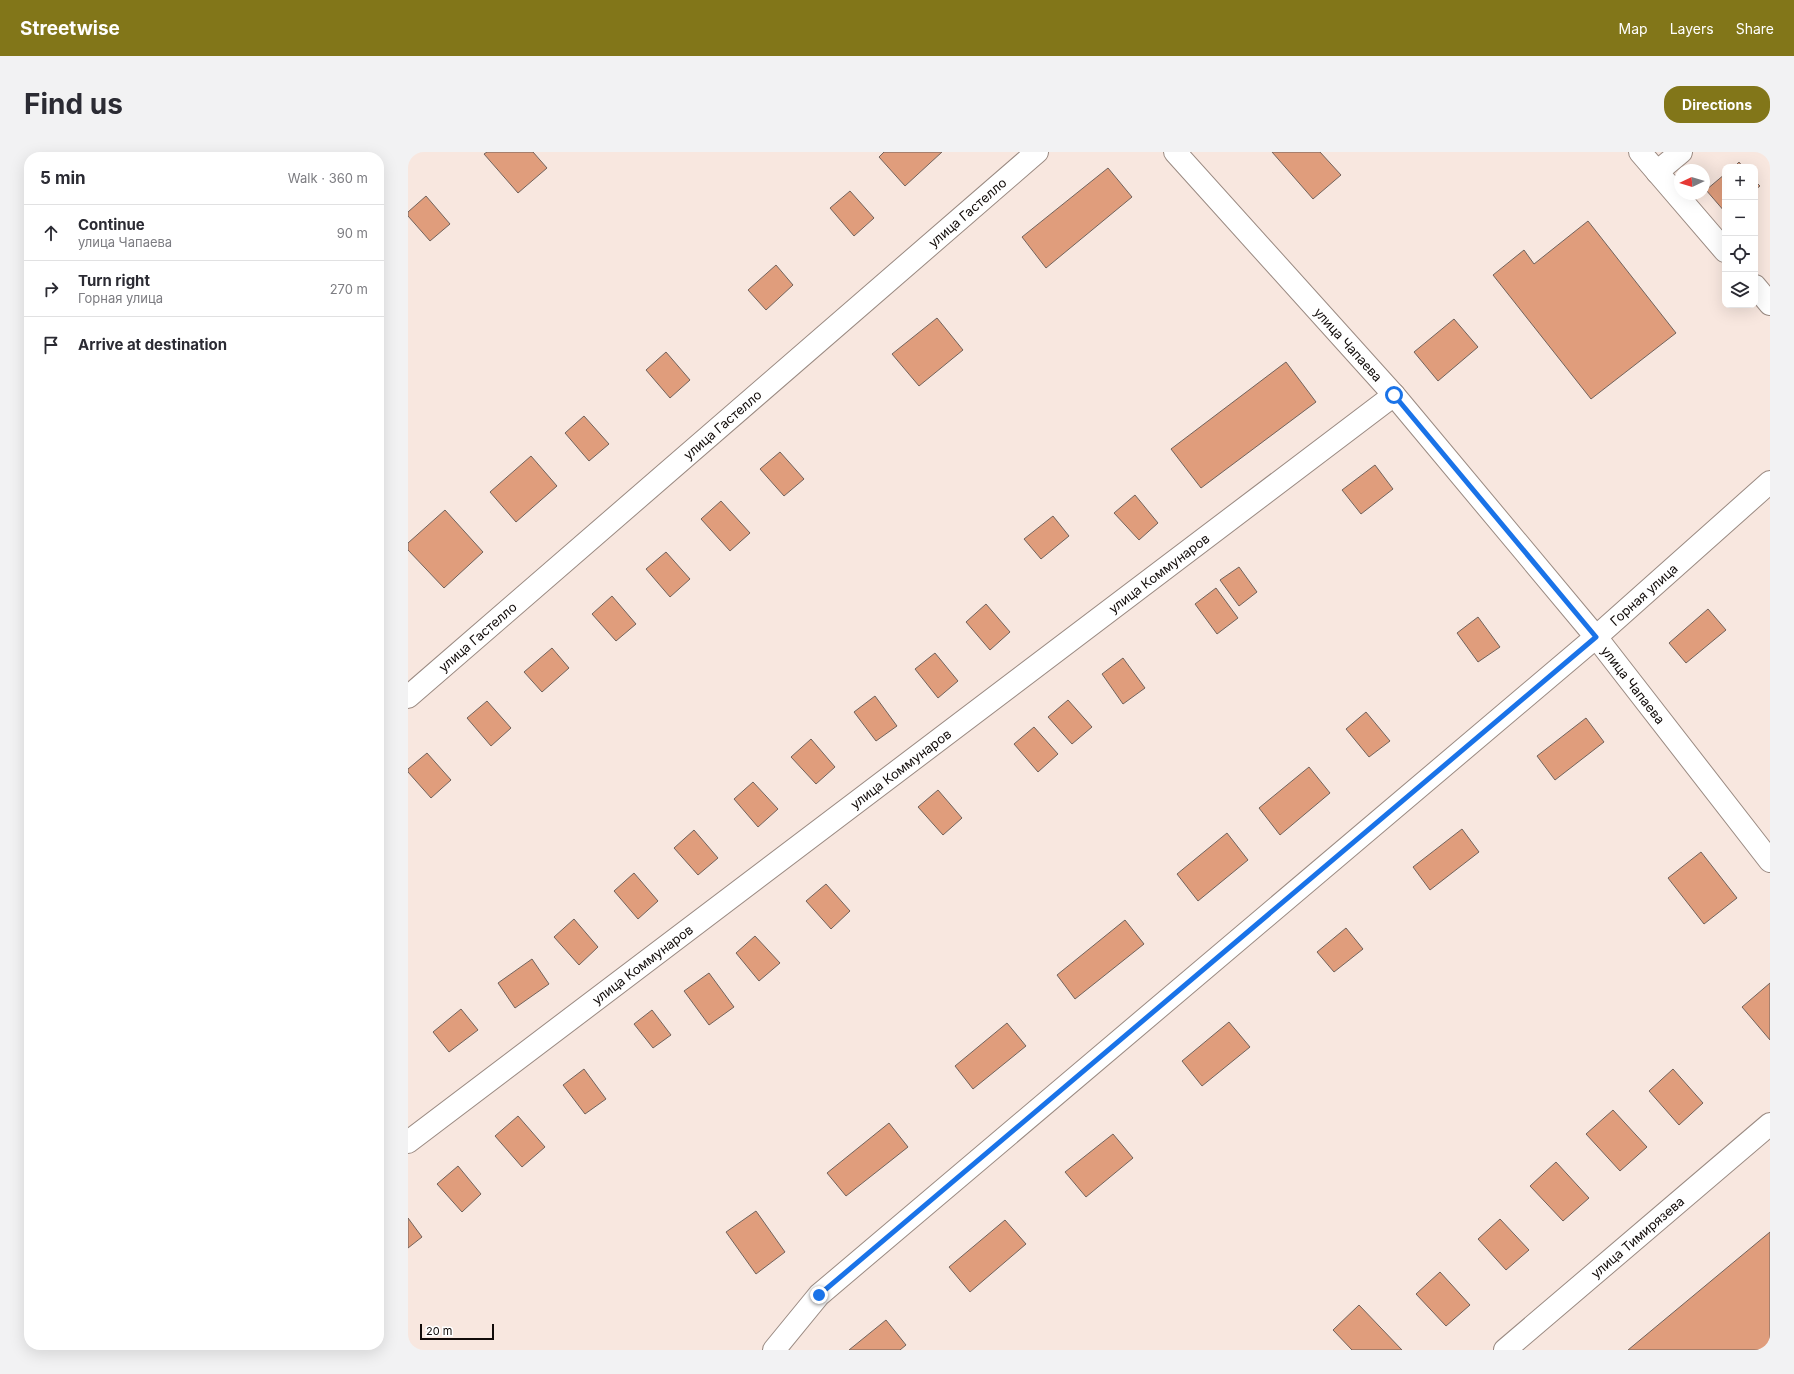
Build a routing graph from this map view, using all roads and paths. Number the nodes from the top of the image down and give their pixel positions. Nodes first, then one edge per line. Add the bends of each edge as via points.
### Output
1 (1037, 152) edge
2 (1175, 152) edge
3 (1640, 152) edge
4 (1681, 152) edge
5 (1657, 172) junction
6 (1722, 248) edge
7 (1758, 290) edge
8 (1770, 304) edge
9 (1394, 395) junction
10 (1770, 482) edge
11 (1596, 637) junction
12 (408, 697) edge
13 (1770, 861) edge
14 (1770, 1124) edge
15 (408, 1142) edge
16 (774, 1350) edge
17 (1505, 1350) edge

1 - 12 street, улица Гастелло
2 - 9 street, улица Чапаева
3 - 5 street
4 - 5 street
5 - 6 street
7 - 8 street
9 - 11 street, улица Чапаева
9 - 15 street, улица Коммунаров
10 - 11 street, Горная улица
11 - 13 street, улица Чапаева
11 - 16 street, Горная улица via 819,1295
14 - 17 street, улица Тимирязева

